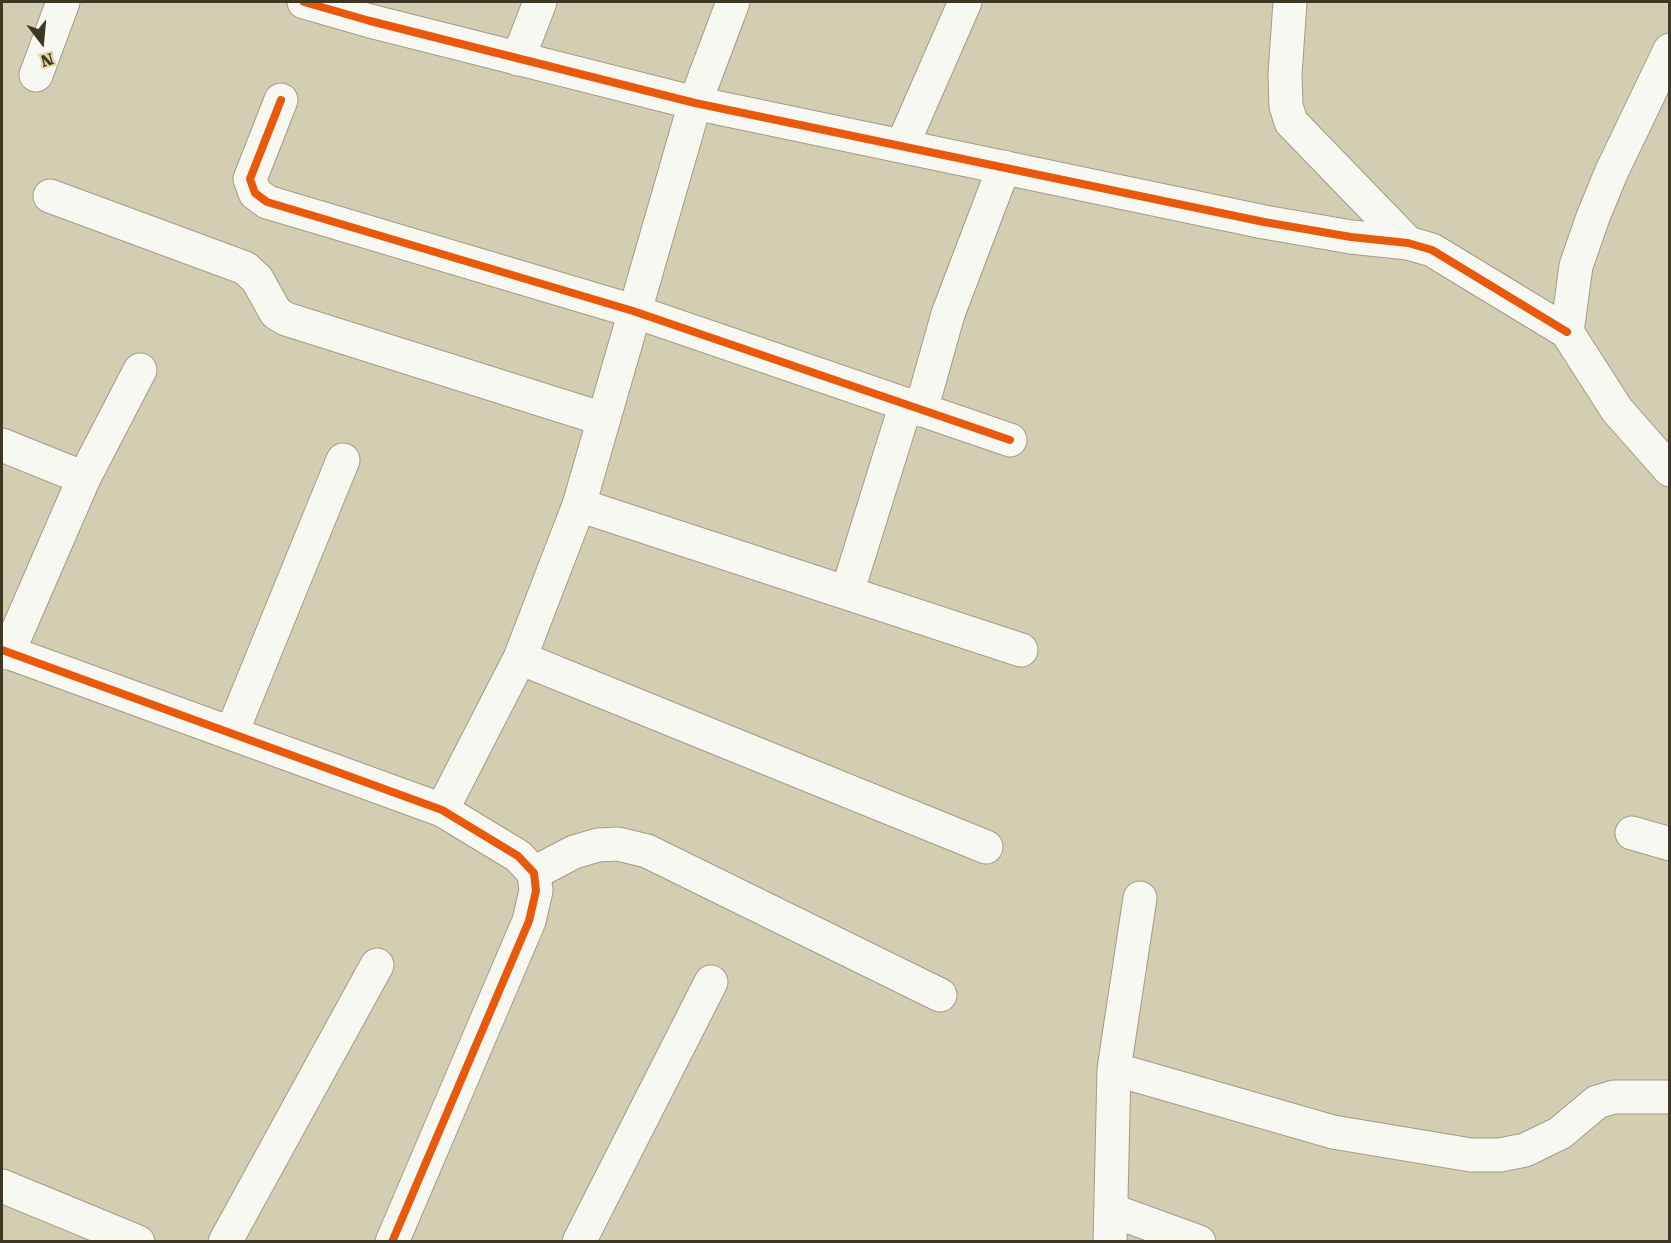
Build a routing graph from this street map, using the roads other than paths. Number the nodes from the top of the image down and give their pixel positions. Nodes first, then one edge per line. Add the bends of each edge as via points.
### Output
1 (63, 2) edge
2 (304, 2) edge
3 (540, 2) edge
4 (733, 2) edge
5 (965, 2) edge
6 (1290, 2) edge
7 (1670, 50) edge
8 (518, 59) junction
9 (36, 75) dead end
10 (281, 100) dead end
11 (695, 103) junction
12 (902, 146) junction
13 (1004, 167) junction
14 (50, 196) dead end
15 (1408, 243) junction
16 (633, 311) junction
17 (1567, 332) junction
18 (140, 370) dead end
19 (914, 407) junction
20 (603, 419) junction
21 (1010, 440) dead end
22 (2, 445) edge
23 (343, 460) dead end
24 (1670, 470) edge
25 (84, 478) junction
26 (579, 505) junction
27 (847, 593) junction
28 (1021, 650) dead end
29 (5, 651) edge
30 (520, 658) junction
31 (232, 732) junction
32 (442, 810) junction
33 (1632, 833) dead end
34 (1670, 844) edge
35 (986, 847) dead end
36 (534, 873) junction
37 (1140, 897) dead end
38 (377, 965) dead end
39 (711, 982) dead end
40 (940, 995) dead end
41 (1114, 1069) junction
42 (1670, 1096) edge
43 (2, 1186) edge
44 (1111, 1226) edge
45 (138, 1242) edge
46 (225, 1242) edge
47 (392, 1242) edge
48 (579, 1242) edge
49 (1199, 1242) edge

1 - 9 street
2 - 8 street
3 - 8 street
4 - 11 street
5 - 12 street
6 - 15 street via 1285,74 1291,122
7 - 17 street via 1593,217 1576,266
8 - 11 street
10 - 16 street via 250,179 255,193 267,202
11 - 12 street
11 - 16 street
12 - 13 street
13 - 15 street via 1264,222
13 - 19 street
14 - 20 street via 245,268 257,279 276,313 286,319
15 - 17 street via 1432,250
16 - 19 street
16 - 20 street
17 - 24 street via 1617,410
18 - 25 street
19 - 21 street
19 - 27 street
20 - 26 street
22 - 25 street
23 - 31 street
25 - 29 street
26 - 27 street
26 - 30 street
27 - 28 street
29 - 31 street
30 - 32 street
30 - 35 street
31 - 32 street
32 - 36 street via 518,856
33 - 34 street
36 - 40 street via 574,852 598,845 618,844 647,851
36 - 47 street via 536,891 530,921
37 - 41 street
38 - 46 street
39 - 48 street
41 - 42 street via 1333,1132 1471,1155 1525,1150 1560,1133 1597,1102 1614,1097
41 - 44 street
43 - 45 street
44 - 49 street

